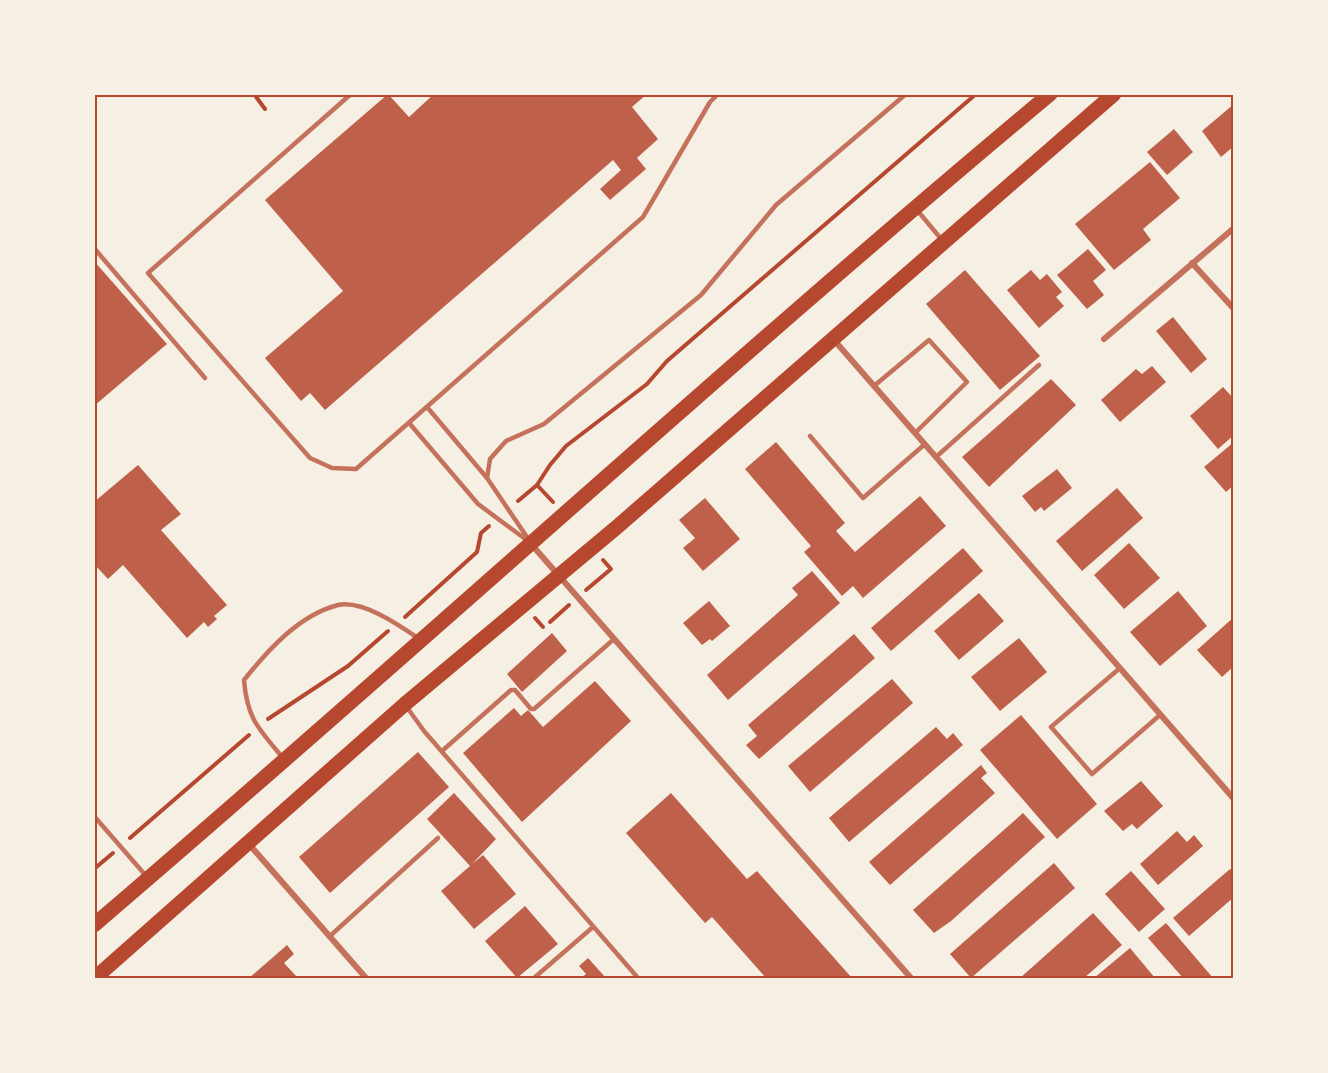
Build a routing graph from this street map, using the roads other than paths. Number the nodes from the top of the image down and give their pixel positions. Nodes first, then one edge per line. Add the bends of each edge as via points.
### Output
1 (351, 94) edge
2 (718, 94) edge
3 (906, 94) edge
4 (1050, 94) edge
5 (1114, 94) edge
6 (914, 207) junction
7 (1233, 228) edge
8 (944, 242) junction
9 (94, 248) edge
10 (1192, 263) junction
11 (1233, 309) edge
12 (832, 338) junction
13 (1104, 339) dead end
14 (1039, 365) dead end
15 (205, 378) dead end
16 (874, 386) junction
17 (427, 407) junction
18 (410, 424) junction
19 (915, 433) junction
20 (810, 436) dead end
21 (925, 444) junction
22 (936, 457) junction
23 (487, 478) junction
24 (532, 545) junction
25 (559, 575) junction
26 (614, 639) junction
27 (422, 641) junction
28 (1120, 668) junction
29 (405, 704) junction
30 (1160, 715) junction
31 (442, 751) junction
32 (285, 760) junction
33 (1233, 799) edge
34 (94, 816) edge
35 (438, 838) dead end
36 (247, 842) junction
37 (148, 879) junction
38 (94, 925) edge
39 (593, 927) junction
40 (330, 936) junction
41 (95, 978) edge
42 (366, 978) edge
43 (534, 978) edge
44 (638, 978) edge
45 (911, 978) edge

1 - 18 lane via 148,273 310,458 332,468 356,469
2 - 17 lane via 643,217
3 - 23 lane via 776,205 701,295 544,424 506,441 490,459
4 - 6 main road
5 - 8 main road
6 - 8 lane
6 - 24 main road
7 - 10 street
8 - 12 main road
9 - 15 lane
10 - 11 street
10 - 13 street
12 - 16 street
12 - 25 main road
14 - 22 lane
16 - 19 street
16 - 19 lane via 929,340 967,382
17 - 18 lane
17 - 23 lane
18 - 24 lane via 478,504
19 - 21 street
20 - 21 lane via 863,498
21 - 22 street
22 - 28 street
23 - 24 lane
24 - 25 street
24 - 27 main road
25 - 26 street
25 - 29 main road
26 - 31 lane via 534,709 511,690
26 - 45 street
27 - 32 main road
27 - 32 lane via 397,623 361,608 340,605 285,635 244,680 246,704 258,727
28 - 30 street
28 - 30 lane via 1051,727 1092,774
29 - 31 lane
29 - 36 main road
30 - 33 street
31 - 39 lane
32 - 37 main road
34 - 37 lane
35 - 40 lane
36 - 40 street
36 - 41 main road
37 - 38 main road
39 - 43 lane
39 - 44 lane
40 - 42 street

